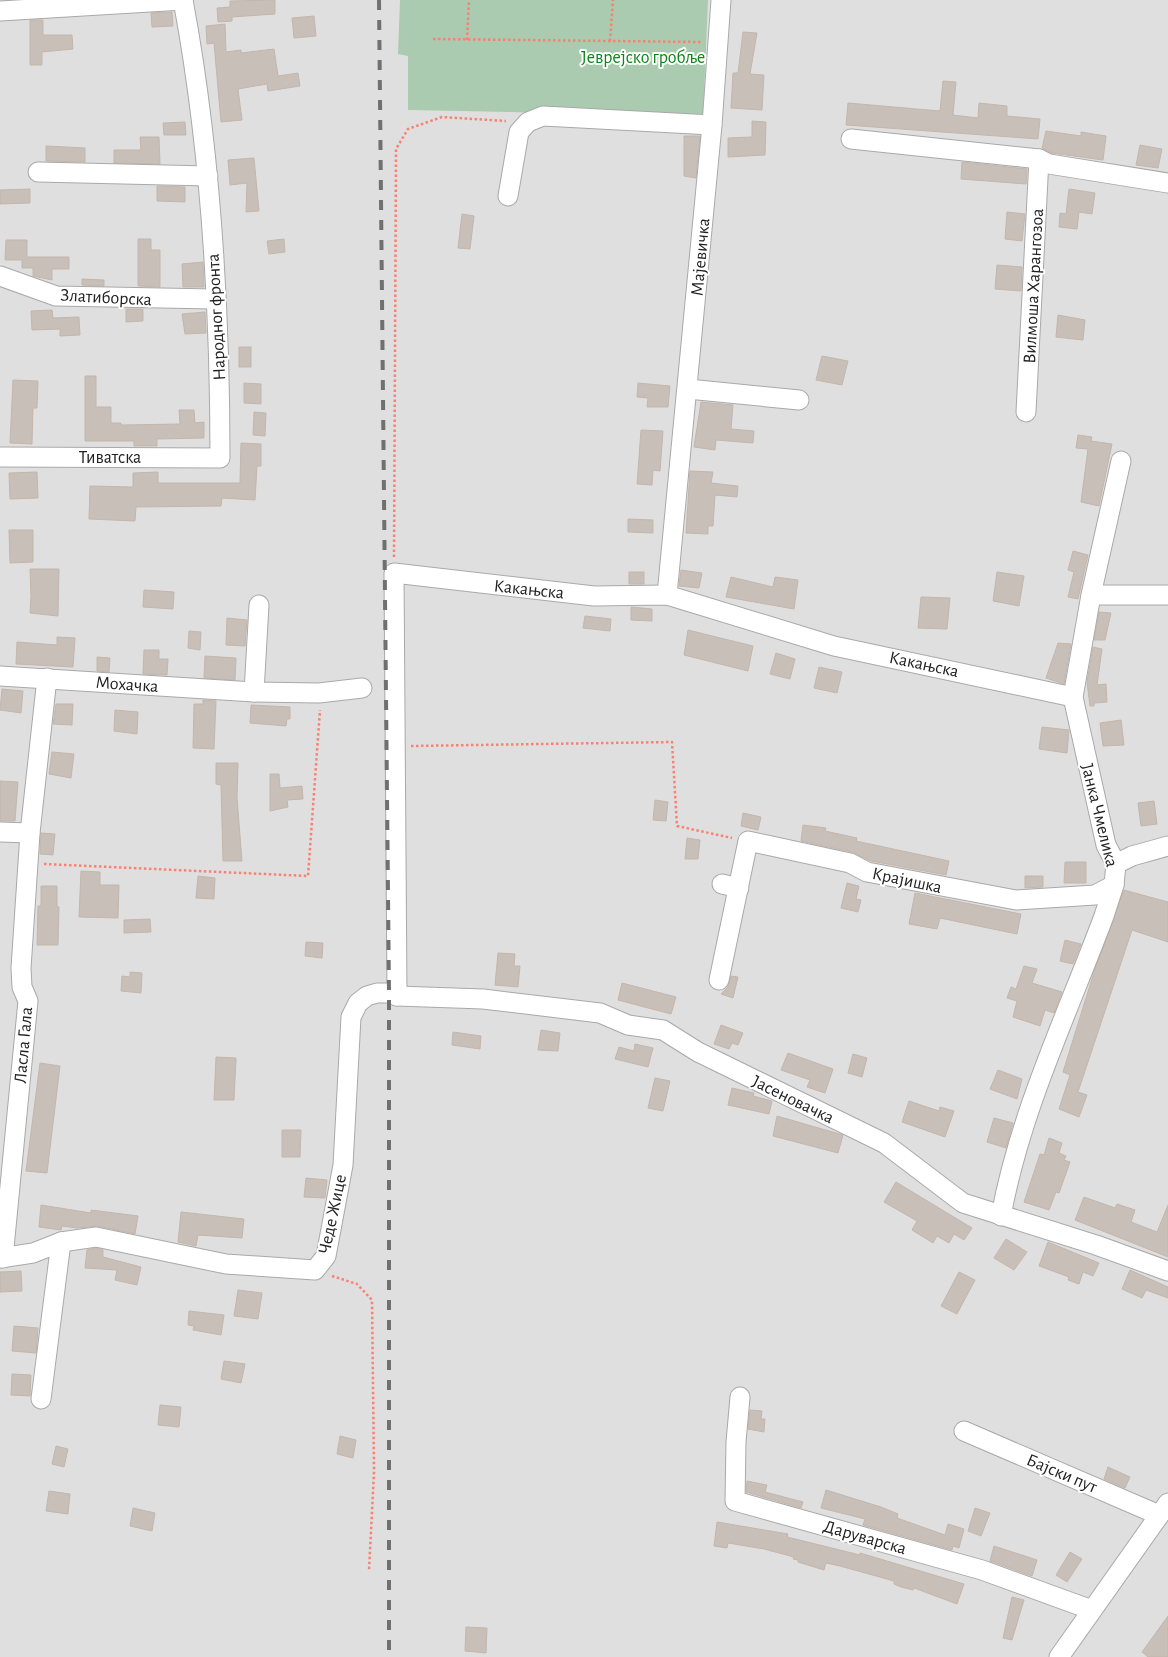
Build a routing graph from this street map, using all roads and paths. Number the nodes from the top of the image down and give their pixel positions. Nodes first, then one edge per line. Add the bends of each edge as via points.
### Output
1 (183, 0) edge
2 (469, 0) edge
3 (613, 0) edge
4 (721, 0) edge
5 (0, 12) edge
6 (433, 39) dead end
7 (467, 40) junction
8 (610, 40) junction
9 (718, 42) junction
10 (528, 122) junction
11 (712, 125) junction
12 (851, 139) dead end
13 (1039, 160) junction
14 (38, 172) dead end
15 (208, 176) junction
16 (1168, 183) edge
17 (508, 196) dead end
18 (0, 276) edge
19 (214, 299) junction
20 (688, 389) junction
21 (799, 400) dead end
22 (1026, 412) dead end
23 (0, 457) edge
24 (220, 458) joint
25 (1121, 461) dead end
26 (394, 574) junction
27 (667, 595) junction
28 (1091, 595) junction
29 (1168, 595) edge
30 (259, 605) dead end
31 (0, 676) edge
32 (47, 678) junction
33 (362, 688) dead end
34 (254, 692) junction
35 (319, 694) junction
36 (1073, 697) junction
37 (396, 746) junction
38 (0, 832) edge
39 (30, 833) junction
40 (748, 842) junction
41 (1168, 846) edge
42 (29, 864) junction
43 (1116, 864) junction
44 (1114, 885) junction
45 (719, 980) dead end
46 (397, 996) junction
47 (1001, 1216) junction
48 (61, 1242) junction
49 (1, 1258) edge
50 (315, 1270) junction
51 (1168, 1271) edge
52 (740, 1397) dead end
53 (41, 1399) dead end
54 (964, 1431) dead end
55 (1164, 1509) edge
56 (369, 1570) dead end
57 (1092, 1610) junction
58 (1059, 1657) edge

1 - 5 street
1 - 15 street, Народног фронта
2 - 7 path
3 - 8 path
4 - 9 street, Мајевичка
6 - 7 path
7 - 8 path
8 - 9 path
9 - 11 street, Мајевичка
10 - 11 street via 543,116
10 - 17 street via 519,132
10 - 26 path via 442,117 408,129 396,149
11 - 20 street, Мајевичка
12 - 13 street
13 - 16 street
13 - 22 street, Вилмоша Харангозоа
14 - 15 street
15 - 19 street, Народног фронта
18 - 19 street, Златиборска via 56,296
19 - 24 street, Народног фронта
20 - 21 street
20 - 27 street, Мајевичка
23 - 24 street, Тиватска
25 - 28 street, Јанка Чмелика
26 - 27 street, Какањска via 594,596
26 - 37 street
27 - 36 street, Какањска via 834,646
28 - 29 street
28 - 36 street, Јанка Чмелика
30 - 34 street
31 - 32 street, Мохачка
32 - 34 street, Мохачка
32 - 39 street, Ласла Гала
33 - 35 street, Мохачка
34 - 35 street, Мохачка
35 - 42 path via 321,722 308,876
36 - 43 street, Јанка Чмелика via 1106,845
37 - 40 path via 672,742 677,826
37 - 46 street
38 - 39 street
39 - 42 street, Ласла Гала
40 - 44 street, Крајишка via 850,863 867,872 1016,900 1095,895
40 - 45 street via 730,886
41 - 43 street
42 - 49 street, Ласла Гала via 21,968 22,987 28,1001
43 - 44 street, Јанка Чмелика
44 - 47 street, Јанка Чмелика via 1027,1117 1009,1171
46 - 47 street, Јасеновачка via 483,998 600,1012 628,1026 663,1030 698,1052 884,1144 963,1203
46 - 50 street, Чеде Жице via 377,993 367,996 358,1003 350,1017 343,1165 326,1256
47 - 51 street, Јасеновачка
48 - 49 street, Чеде Жице via 33,1253
48 - 50 street, Чеде Жице via 96,1237 226,1264
48 - 53 street
50 - 56 path via 357,1284 372,1300 374,1472
52 - 57 street, Даруварска via 735,1501 982,1570
54 - 55 street, Бајски пут
55 - 57 street, Бајски пут
57 - 58 street, Бајски пут

